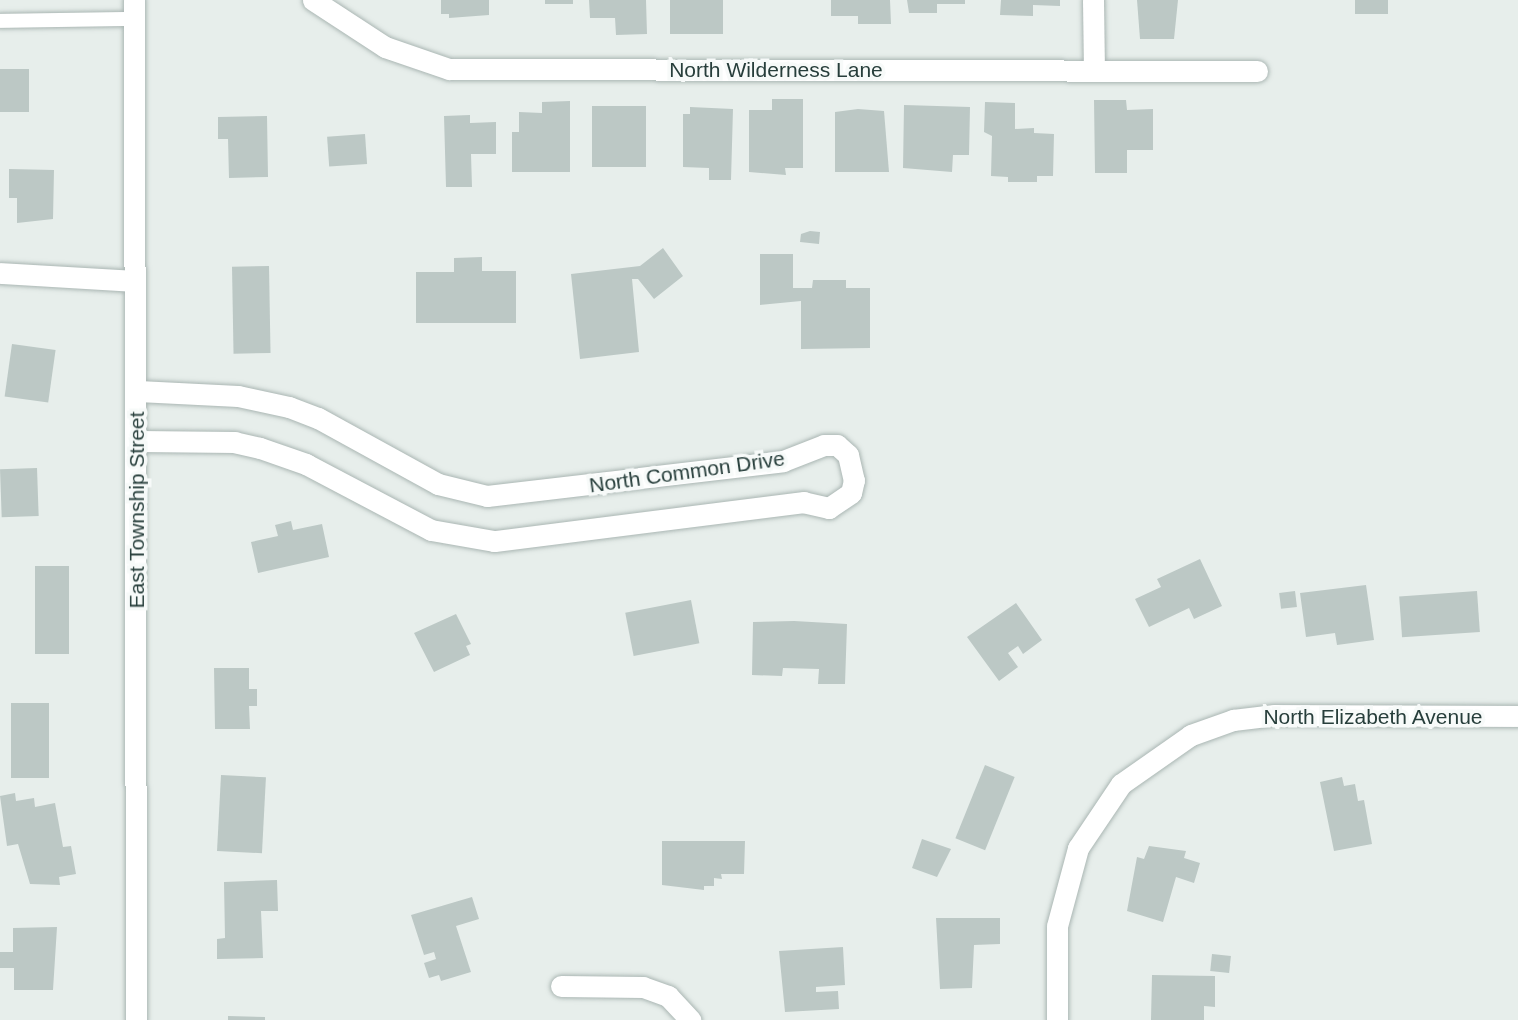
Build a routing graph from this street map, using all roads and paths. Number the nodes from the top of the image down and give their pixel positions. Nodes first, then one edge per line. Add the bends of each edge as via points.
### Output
1 (313, 0) edge
2 (1093, 0) edge
3 (134, 9) edge
4 (0, 22) edge
5 (1094, 71) junction
6 (1257, 71) dead end
7 (0, 273) edge
8 (134, 281) junction
9 (138, 391) junction
10 (138, 441) junction
11 (1518, 716) edge
12 (561, 986) dead end
13 (136, 1020) edge
14 (690, 1020) edge
15 (1056, 1020) edge

1 - 5 street, North Wilderness Lane via 385,47 449,69
2 - 5 street
3 - 4 lane
3 - 8 street, East Township Street
5 - 6 street, North Wilderness Lane
7 - 8 street
8 - 9 street, East Township Street
9 - 10 street, East Township Street
9 - 10 street, North Common Drive via 238,396 289,407 318,418 438,484 486,496 783,461 824,445 838,445 848,455 854,480 851,493 829,508 804,502 494,541 453,535 410,521 306,464 260,448 235,442
10 - 13 street, East Township Street
11 - 15 street, North Elizabeth Avenue via 1275,715 1233,720 1191,735 1121,784 1078,848 1057,926
12 - 14 street via 643,987 668,996

